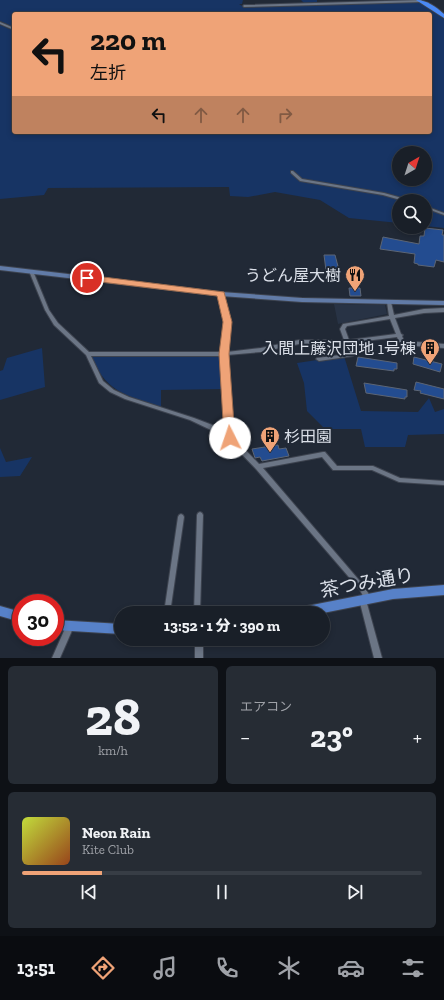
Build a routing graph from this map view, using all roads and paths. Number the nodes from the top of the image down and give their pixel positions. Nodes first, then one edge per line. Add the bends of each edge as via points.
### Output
1 (300, 0) edge
2 (318, 0) edge
3 (327, 0) edge
4 (421, 0) edge
5 (345, 2) edge
6 (318, 4) junction
7 (328, 4) junction
8 (305, 5) junction
9 (244, 6) dead end
10 (444, 13) edge
11 (444, 16) edge
12 (0, 23) edge
13 (12, 28) edge
14 (292, 172) dead end
15 (392, 196) edge
16 (432, 210) edge
17 (444, 214) edge
18 (0, 268) edge
19 (31, 271) junction
20 (221, 294) junction
21 (389, 302) junction
22 (444, 303) edge
23 (444, 310) edge
24 (392, 317) junction
25 (400, 335) junction
26 (347, 341) junction
27 (444, 346) edge
28 (88, 354) junction
29 (224, 354) junction
30 (319, 358) dead end
31 (230, 438) junction
32 (258, 467) junction
33 (444, 483) edge
34 (200, 515) dead end
35 (181, 517) dead end
36 (444, 590) edge
37 (365, 599) junction
38 (168, 606) edge
39 (197, 606) edge
40 (330, 606) edge
41 (0, 612) edge
42 (12, 615) edge
43 (64, 626) edge
44 (70, 626) junction
45 (114, 629) edge
46 (199, 646) edge
47 (56, 658) edge
48 (198, 658) edge
49 (378, 658) edge

1 - 8 street
2 - 6 street
3 - 7 street
4 - 5 street
4 - 10 highway
4 - 11 highway
5 - 7 street
6 - 7 street
6 - 8 street
8 - 9 street
12 - 13 street
14 - 15 street via 301,180
16 - 17 street
18 - 19 street
19 - 20 street
19 - 28 street via 47,310 56,324
20 - 21 street via 302,300
20 - 29 street via 227,322
21 - 22 street
21 - 24 street
23 - 24 street
24 - 25 street
24 - 26 street via 345,325 342,329
25 - 26 street
25 - 27 street via 402,343
26 - 29 street via 299,342
26 - 30 street via 351,354
28 - 29 street
28 - 31 street via 101,382 112,391 148,406 192,419
29 - 31 street
31 - 32 street
32 - 33 street via 323,454 335,468 374,468 398,480
32 - 37 street via 362,588
34 - 39 street
35 - 38 street
36 - 37 main road, 茶つみ通り via 412,591
37 - 40 main road, 茶つみ通り
37 - 49 street
41 - 42 main road
43 - 44 main road
44 - 45 main road
44 - 47 street
46 - 48 street

